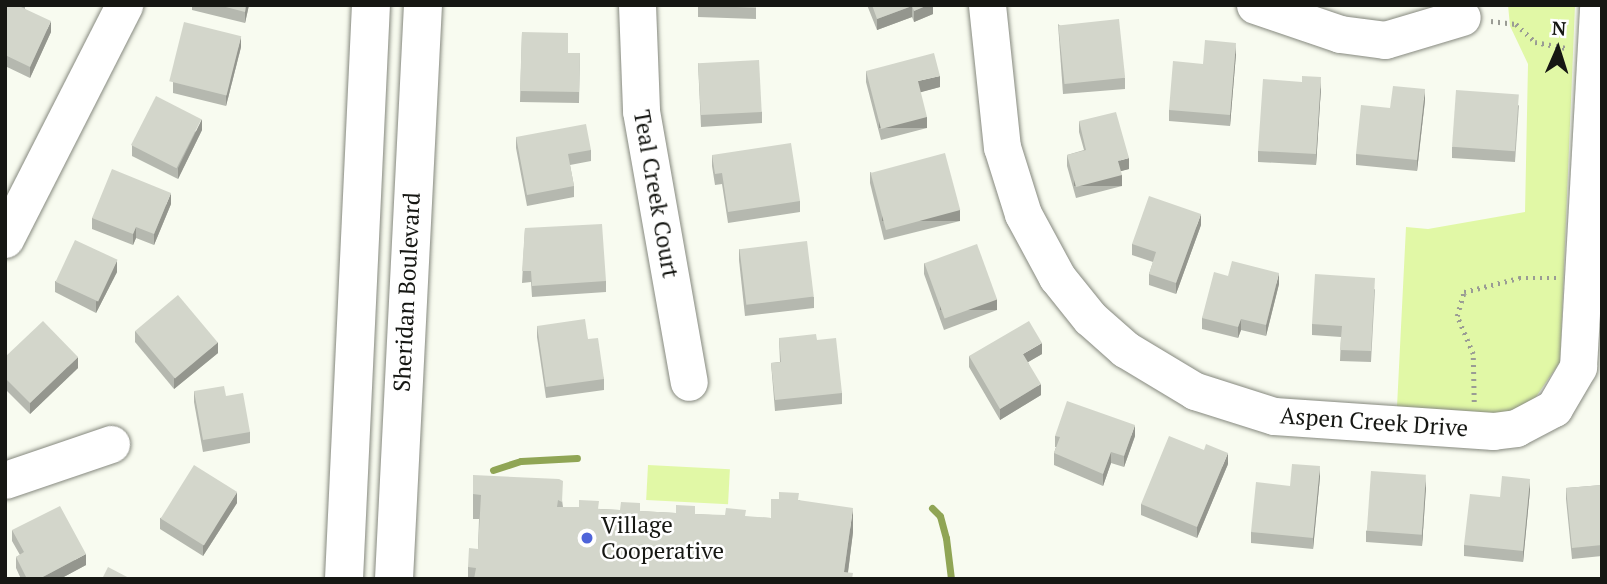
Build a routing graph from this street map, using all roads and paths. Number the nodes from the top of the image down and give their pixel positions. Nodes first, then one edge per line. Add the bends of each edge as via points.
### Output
1 (124, 5) edge
2 (371, 5) edge
3 (423, 5) edge
4 (637, 5) edge
5 (987, 5) edge
6 (1255, 5) edge
7 (1598, 5) edge
8 (1462, 17) joint
9 (1596, 53) junction
10 (5, 239) edge
11 (1594, 240) edge
12 (1584, 280) junction
13 (688, 382) dead end
14 (1473, 429) junction
15 (111, 444) dead end
16 (5, 480) edge
17 (344, 579) edge
18 (394, 579) edge

1 - 10 street
2 - 17 main road
3 - 18 main road, Sheridan Boulevard
4 - 13 street, Teal Creek Court via 641,111
5 - 14 street, Aspen Creek Drive via 1002,147 1023,214 1057,276 1090,318 1125,349 1195,391 1274,416
6 - 8 street via 1340,34 1385,40
7 - 9 street, Aspen Creek Drive
8 - 9 path via 1516,24 1535,43
9 - 11 street, Aspen Creek Drive
11 - 12 street, Aspen Creek Drive
12 - 14 street, Aspen Creek Drive via 1578,367 1566,419 1516,428
12 - 14 path via 1519,278 1464,292 1457,316 1473,354
15 - 16 street

